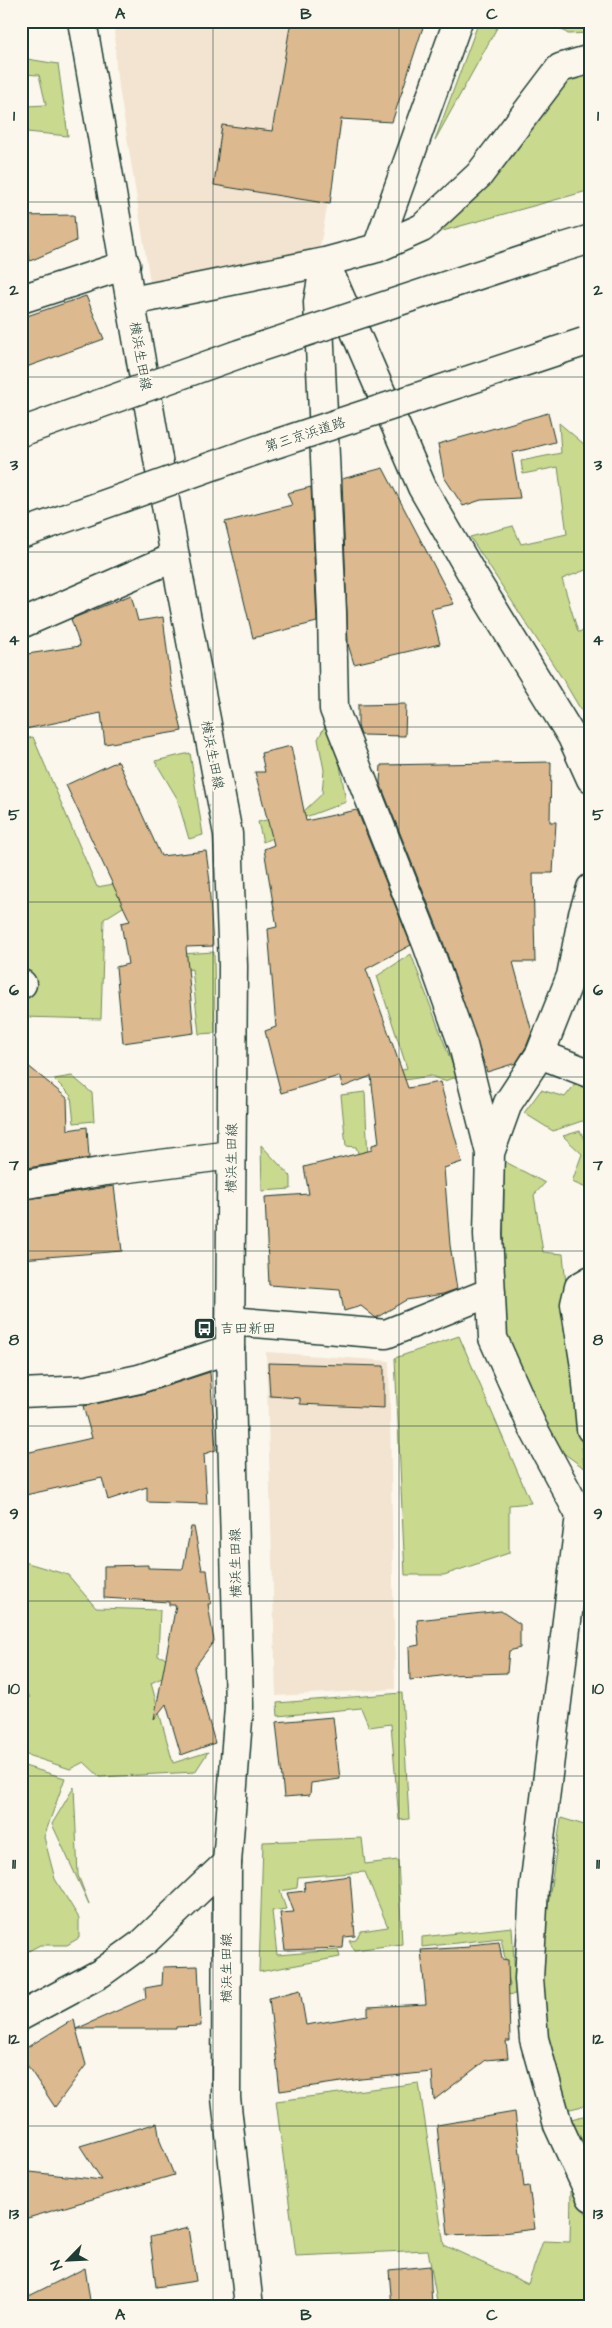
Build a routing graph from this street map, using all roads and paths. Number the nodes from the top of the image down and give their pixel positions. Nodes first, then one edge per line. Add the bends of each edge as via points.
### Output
1 (82, 21) edge
2 (458, 21) edge
3 (591, 59) edge
4 (591, 239) edge
5 (377, 248) junction
6 (325, 262) junction
7 (126, 265) junction
8 (21, 299) edge
9 (132, 301) junction
10 (587, 341) edge
11 (21, 432) edge
12 (21, 534) edge
13 (175, 557) junction
14 (21, 624) edge
15 (591, 779) edge
16 (591, 888) edge
17 (540, 1054) junction
18 (591, 1074) edge
19 (490, 1153) junction
20 (231, 1155) junction
21 (21, 1185) edge
22 (591, 1280) edge
23 (491, 1292) junction
24 (230, 1321) junction
25 (230, 1349) junction
26 (21, 1393) edge
27 (591, 1429) edge
28 (585, 1515) edge
29 (227, 1863) junction
30 (21, 2016) edge
31 (591, 2197) edge
32 (249, 2307) edge

1 - 7 main road, 横浜生田線
2 - 5 main road
3 - 5 main road via 560,68 479,175 422,228
4 - 11 main road, bridge via 239,354
5 - 6 main road
6 - 9 main road
6 - 15 main road via 422,487 572,737
6 - 19 main road via 318,302 334,709 427,944 463,1045
7 - 8 main road
7 - 9 main road, 横浜生田線
9 - 13 main road, 横浜生田線
10 - 12 main road, 第三京浜道路, bridge via 263,448
13 - 14 main road
13 - 20 main road, 横浜生田線 via 228,834 233,966
16 - 17 main road via 571,976
17 - 18 main road
17 - 19 main road via 508,1103
19 - 23 main road via 488,1234
20 - 21 main road
20 - 24 main road, 横浜生田線
22 - 27 main road via 579,1287 575,1304
23 - 24 main road via 386,1334
23 - 28 main road via 493,1338 532,1426
24 - 25 main road, 横浜生田線
25 - 26 main road via 139,1379 87,1390
25 - 29 main road, 横浜生田線 via 239,1707
28 - 31 main road via 534,1888 529,1979 534,2039 558,2125
29 - 30 main road via 144,1942 101,1973
29 - 32 main road, 横浜生田線 via 226,2098

